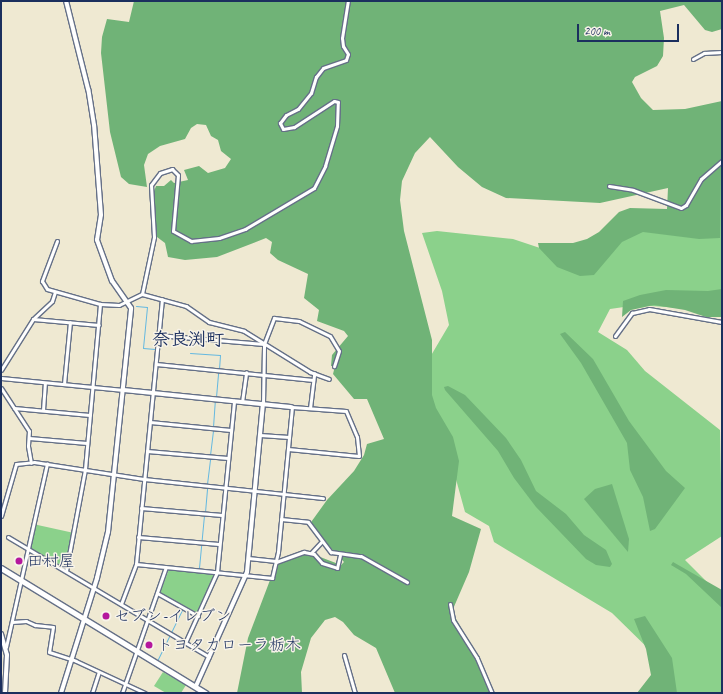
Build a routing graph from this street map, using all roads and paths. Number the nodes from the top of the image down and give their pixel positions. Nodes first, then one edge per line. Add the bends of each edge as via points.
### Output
1 (66, 1) edge
2 (348, 1) edge
3 (722, 52) edge
4 (693, 59) dead end
5 (722, 161) edge
6 (609, 186) dead end
7 (57, 241) dead end
8 (55, 292) junction
9 (142, 294) junction
10 (162, 299) junction
11 (128, 301) junction
12 (100, 304) junction
13 (34, 319) junction
14 (70, 322) junction
15 (722, 322) edge
16 (99, 325) junction
17 (158, 335) junction
18 (615, 336) dead end
19 (264, 344) junction
20 (156, 364) junction
21 (334, 366) dead end
22 (1, 370) edge
23 (246, 372) junction
24 (314, 373) junction
25 (264, 374) junction
26 (1, 378) edge
27 (329, 379) dead end
28 (313, 380) junction
29 (45, 383) junction
30 (64, 384) junction
31 (93, 387) junction
32 (1, 388) edge
33 (123, 390) junction
34 (153, 393) junction
35 (234, 401) junction
36 (242, 402) junction
37 (263, 404) junction
38 (291, 407) junction
39 (14, 408) junction
40 (310, 408) junction
41 (43, 410) junction
42 (90, 415) junction
43 (150, 422) junction
44 (231, 430) junction
45 (260, 435) junction
46 (29, 438) junction
47 (289, 438) junction
48 (87, 443) junction
49 (288, 449) junction
50 (147, 451) junction
51 (228, 458) junction
52 (32, 463) junction
53 (47, 464) junction
54 (85, 469) junction
55 (115, 475) junction
56 (144, 479) junction
57 (225, 487) junction
58 (255, 490) junction
59 (283, 493) junction
60 (323, 498) dead end
61 (141, 508) junction
62 (222, 515) junction
63 (1, 516) edge
64 (281, 520) junction
65 (8, 537) dead end
66 (138, 537) junction
67 (322, 541) junction
68 (220, 544) junction
69 (28, 549) junction
70 (311, 553) junction
71 (340, 555) junction
72 (248, 558) junction
73 (276, 562) junction
74 (136, 564) junction
75 (1, 568) edge
76 (166, 568) junction
77 (66, 571) junction
78 (217, 572) junction
79 (245, 575) junction
80 (21, 580) junction
81 (407, 582) dead end
82 (94, 588) junction
83 (157, 593) junction
84 (121, 604) junction
85 (450, 604) dead end
86 (198, 616) junction
87 (84, 618) junction
88 (146, 620) junction
89 (12, 622) junction
90 (1, 634) edge
91 (185, 643) junction
92 (6, 647) junction
93 (136, 650) junction
94 (344, 655) dead end
95 (209, 658) junction
96 (71, 659) junction
97 (99, 672) junction
98 (126, 682) junction
99 (196, 686) junction
100 (5, 693) edge
101 (61, 693) edge
102 (92, 693) edge
103 (122, 693) edge
104 (145, 693) edge
105 (206, 693) edge
106 (355, 693) edge
107 (492, 693) edge

1 - 11 street via 88,88 94,125 101,215 97,240 112,281
2 - 9 street via 342,38 348,54 346,60 323,68 307,98 280,123 285,130 294,128 334,101 338,102 336,126 325,166 314,188 246,229 219,238 191,241 173,231 178,175 172,169 160,173 151,185 154,237
3 - 4 street via 704,53
5 - 6 street via 701,179 686,205 681,208 633,190
7 - 8 street via 42,280 45,288
8 - 12 street
8 - 13 street via 52,301
9 - 10 street
9 - 11 street
10 - 17 street
10 - 19 street via 190,308 209,322 244,332
11 - 12 street via 119,305
11 - 33 street via 131,308
12 - 16 street
13 - 14 street
13 - 22 street
14 - 16 street
14 - 30 street
15 - 18 street via 649,309 632,314
16 - 31 street
17 - 19 street
17 - 20 street
19 - 21 street via 274,318 299,321 333,340 339,351
19 - 24 street
19 - 25 street
20 - 23 street
20 - 34 street
23 - 25 street
23 - 36 street
24 - 27 street
24 - 28 street
25 - 28 street
25 - 37 street
26 - 29 street
28 - 40 street
29 - 30 street
29 - 41 street
30 - 31 street
31 - 33 street
31 - 42 street
32 - 39 street
33 - 34 street
33 - 55 street
34 - 35 street
34 - 43 street
35 - 36 street
35 - 44 street
36 - 37 street
37 - 38 street
37 - 45 street
38 - 40 street
38 - 47 street
39 - 41 street
39 - 46 street via 25,423
40 - 49 street via 348,413 359,447 359,456
41 - 42 street
42 - 48 street
43 - 44 street
43 - 50 street
44 - 51 street
45 - 47 street
45 - 58 street
46 - 48 street
46 - 52 street
47 - 49 street
48 - 54 street
49 - 59 street
50 - 51 street
50 - 56 street
51 - 57 street
52 - 53 street
52 - 63 street via 16,464
53 - 54 street
53 - 69 street
54 - 55 street
54 - 77 street
55 - 56 street
55 - 82 street via 108,532
56 - 57 street
56 - 61 street
57 - 58 street
57 - 62 street
58 - 59 street
58 - 72 street
59 - 60 street
59 - 64 street
61 - 62 street
61 - 66 street
62 - 68 street
64 - 67 street via 308,522
64 - 73 street
65 - 69 street
66 - 68 street
66 - 74 street
67 - 70 street
67 - 71 street via 331,552
68 - 78 street
69 - 77 street
69 - 80 street
70 - 71 street via 322,563 337,568
70 - 73 street via 297,552
71 - 81 street via 361,556
72 - 73 street
72 - 79 street
73 - 79 street via 272,578
74 - 76 street
74 - 84 street
75 - 80 main road
76 - 78 street
76 - 83 street
77 - 82 street
78 - 79 street
78 - 86 street
79 - 95 street
80 - 87 main road
80 - 89 street
82 - 84 street
82 - 87 street
83 - 86 street
83 - 88 street
84 - 88 street
85 - 107 street via 453,620 477,658
86 - 91 street
87 - 93 main road
87 - 96 street
88 - 91 street
88 - 93 street
89 - 92 street
89 - 96 street via 26,621 53,627 49,652
90 - 92 street
91 - 95 street
92 - 100 street
93 - 98 street
93 - 99 main road
94 - 106 street
95 - 99 street
96 - 97 street
96 - 101 street
97 - 98 street
97 - 102 street
98 - 103 street
98 - 104 street
99 - 105 main road

